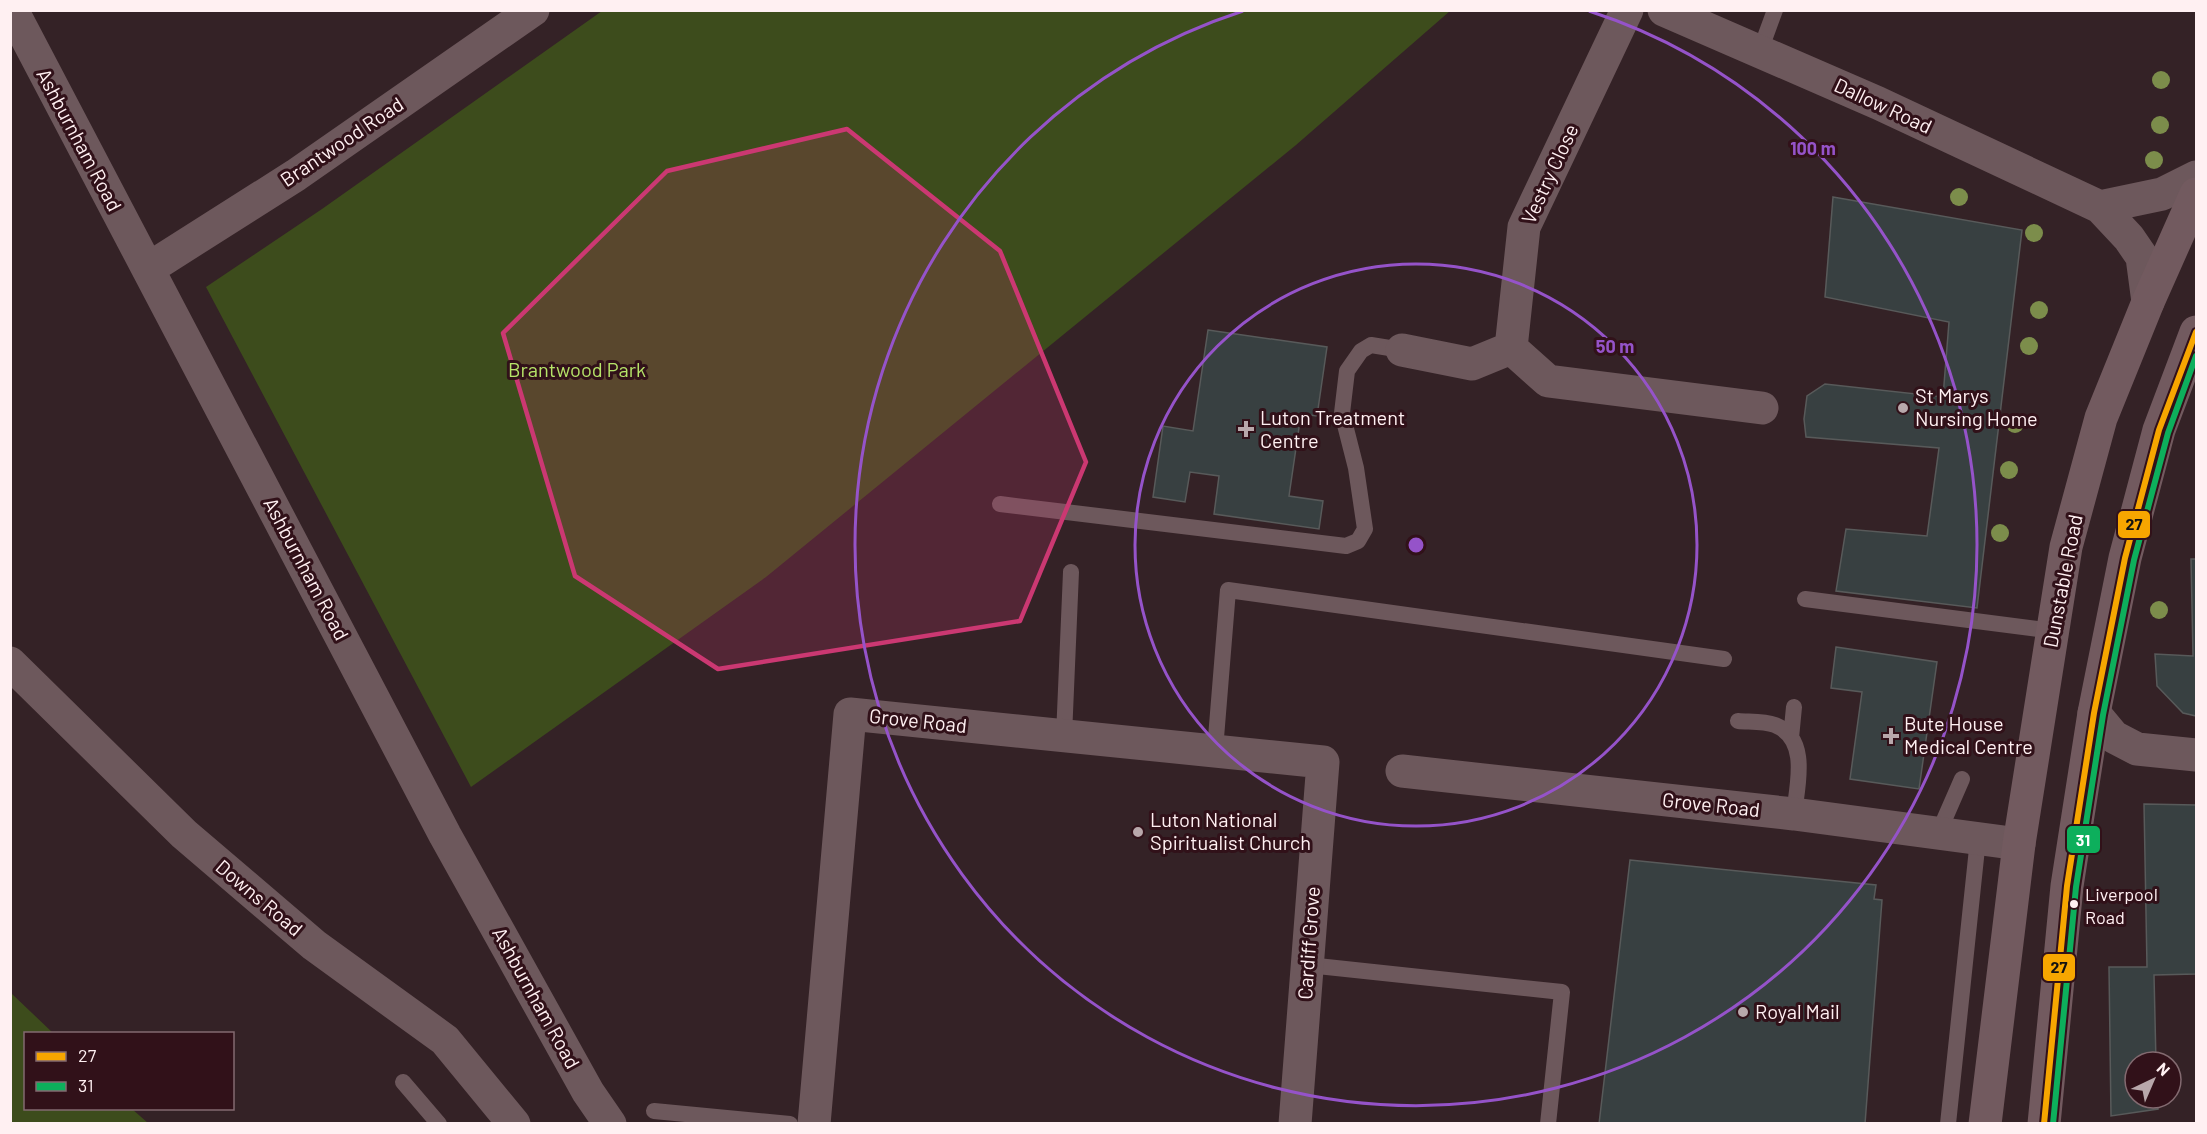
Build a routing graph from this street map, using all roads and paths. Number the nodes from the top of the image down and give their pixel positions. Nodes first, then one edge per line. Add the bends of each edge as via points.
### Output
1 (12, 10) edge
2 (533, 10) edge
3 (1627, 10) edge
4 (1664, 10) edge
5 (1775, 10) edge
6 (1760, 51) junction
7 (2196, 177) edge
8 (2196, 194) edge
9 (2100, 207) junction
10 (148, 269) junction
11 (2148, 302) junction
12 (2196, 332) edge
13 (1511, 348) junction
14 (1402, 350) joint
15 (1762, 408) dead end
16 (1000, 504) dead end
17 (1071, 572) dead end
18 (1805, 599) dead end
19 (2053, 631) junction
20 (1724, 658) dead end
21 (10, 663) edge
22 (1794, 707) dead end
23 (2094, 713) junction
24 (1738, 721) dead end
25 (1064, 736) junction
26 (1791, 738) junction
27 (1215, 750) junction
28 (2196, 755) edge
29 (1323, 762) joint
30 (1402, 771) dead end
31 (1962, 779) dead end
32 (1794, 814) junction
33 (1938, 834) junction
34 (1978, 840) junction
35 (2019, 844) junction
36 (1308, 965) junction
37 (404, 1082) dead end
38 (654, 1111) dead end
39 (2048, 1120) edge
40 (439, 1124) edge
41 (514, 1124) edge
42 (610, 1124) edge
43 (790, 1124) edge
44 (814, 1124) edge
45 (1295, 1124) edge
46 (1548, 1124) edge
47 (1948, 1124) edge
48 (1984, 1124) edge

1 - 10 street, Ashburnham Road
2 - 10 street, Brantwood Road via 296,175
3 - 13 street, Vestry Close via 1524,227
4 - 6 street, Dallow Road
5 - 6 lane
6 - 9 street, Dallow Road
7 - 9 street via 2162,194
8 - 11 highway, Dunstable Road
9 - 11 street, Dallow Road via 2142,257
10 - 42 street, Ashburnham Road via 445,835 588,1092
11 - 19 highway, Dunstable Road via 2101,418 2066,547
12 - 23 highway via 2159,430 2125,558
13 - 14 street via 1472,364
13 - 15 street via 1548,381
14 - 16 lane via 1371,345 1361,351 1347,371 1342,413 1356,468 1365,529 1358,542 1346,546
17 - 25 lane
18 - 19 lane
19 - 35 highway, Dunstable Road
20 - 27 lane via 1228,590
21 - 41 street, Downs Road via 184,834 314,945 444,1040
22 - 26 lane
23 - 28 street via 2114,737 2137,749
23 - 39 highway via 2067,886
24 - 26 lane via 1774,725
25 - 27 street, Grove Road
25 - 44 street, Grove Road via 850,714
26 - 32 lane via 1799,755
27 - 29 street, Grove Road
29 - 36 street, Cardiff Grove
30 - 32 street, Grove Road
31 - 33 lane
32 - 33 street, Grove Road
33 - 34 street, Grove Road
34 - 35 street, Grove Road
34 - 47 lane
35 - 48 highway, Dunstable Road
36 - 45 street, Cardiff Grove
36 - 46 lane via 1562,992
37 - 40 lane
38 - 43 lane

